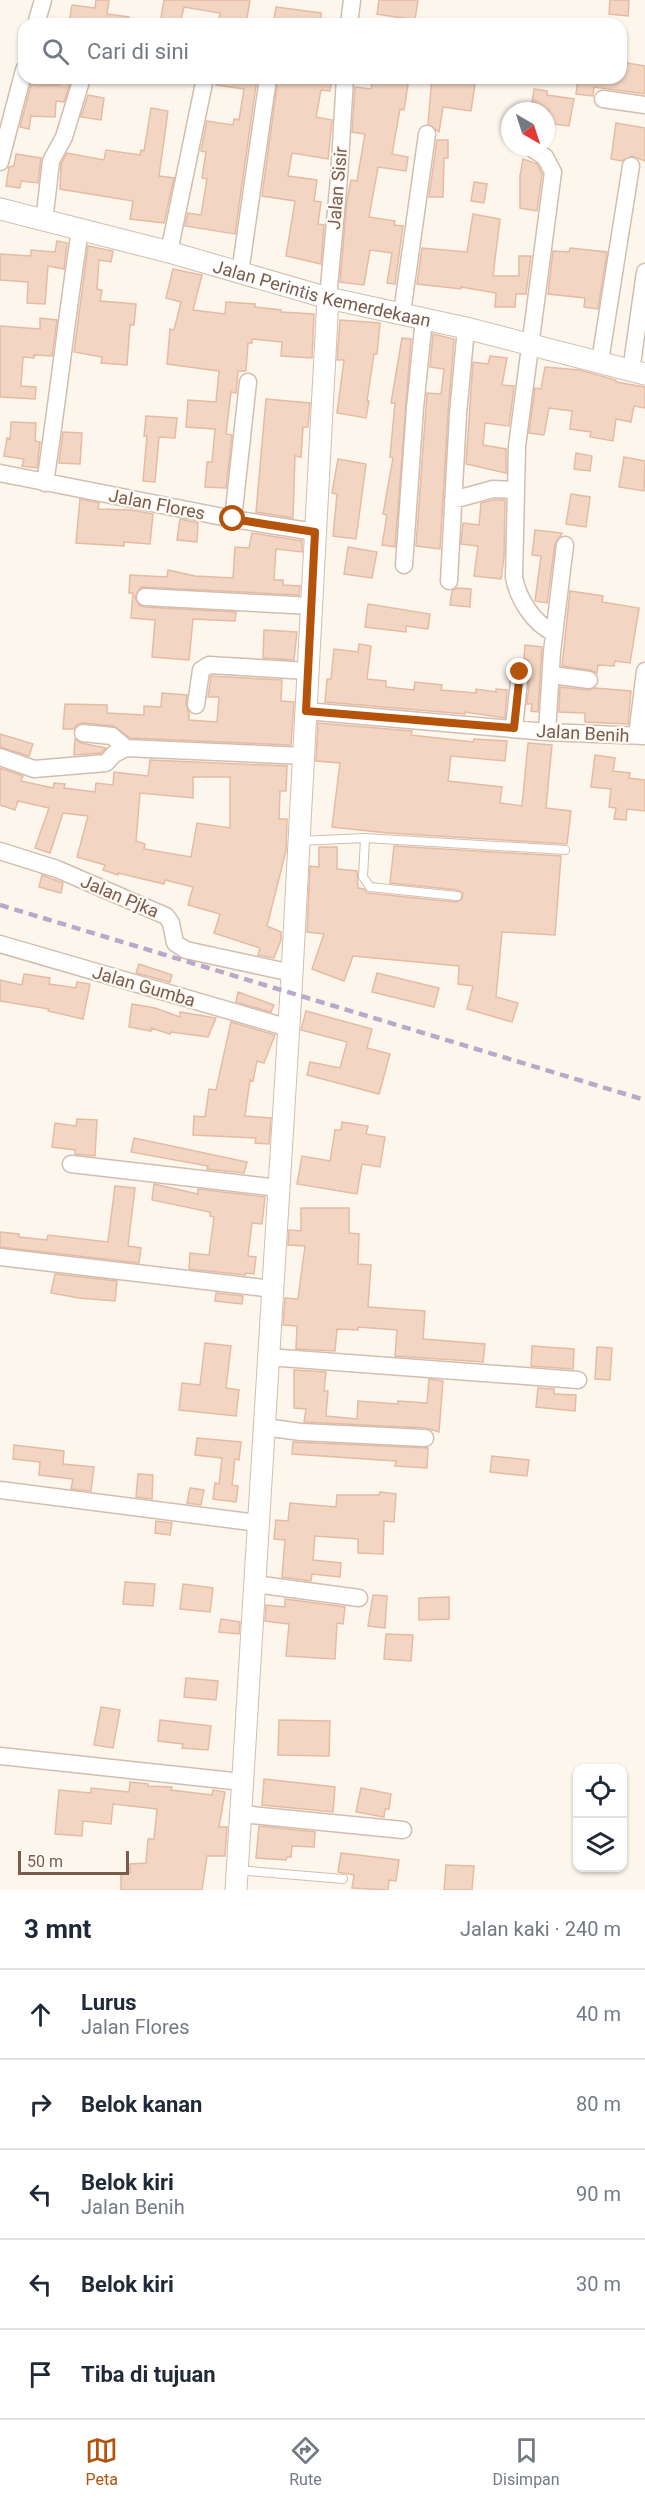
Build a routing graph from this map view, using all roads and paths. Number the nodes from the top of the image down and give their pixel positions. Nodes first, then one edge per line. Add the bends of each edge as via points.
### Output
1 (43, 0) edge
2 (352, 0) edge
3 (38, 18) edge
4 (350, 18) edge
5 (20, 84) edge
6 (80, 84) edge
7 (204, 84) edge
8 (267, 84) edge
9 (345, 84) edge
10 (603, 99) dead end
11 (645, 105) edge
12 (427, 134) dead end
13 (542, 156) edge
14 (0, 162) edge
15 (631, 166) dead end
16 (0, 209) edge
17 (44, 222) junction
18 (80, 230) junction
19 (169, 252) junction
20 (645, 272) edge
21 (240, 273) junction
22 (328, 298) junction
23 (402, 313) junction
24 (424, 318) junction
25 (466, 328) junction
26 (530, 345) junction
27 (600, 361) junction
28 (638, 372) edge
29 (248, 382) dead end
30 (0, 473) edge
31 (45, 483) junction
32 (516, 490) junction
33 (453, 500) junction
34 (233, 519) junction
35 (315, 532) junction
36 (565, 545) dead end
37 (404, 565) dead end
38 (449, 581) dead end
39 (145, 597) dead end
40 (312, 606) junction
41 (554, 633) junction
42 (308, 670) junction
43 (645, 671) edge
44 (520, 672) dead end
45 (552, 675) junction
46 (589, 680) dead end
47 (196, 705) dead end
48 (306, 711) junction
49 (514, 728) junction
50 (546, 732) junction
51 (83, 733) dead end
52 (641, 736) edge
53 (126, 748) junction
54 (304, 756) junction
55 (0, 757) edge
56 (365, 838) junction
57 (299, 841) junction
58 (565, 850) dead end
59 (0, 851) edge
60 (457, 896) dead end
61 (0, 944) edge
62 (292, 973) junction
63 (289, 1028) junction
64 (71, 1164) dead end
65 (279, 1188) junction
66 (0, 1257) edge
67 (273, 1289) junction
68 (268, 1357) junction
69 (578, 1380) dead end
70 (264, 1427) junction
71 (424, 1438) dead end
72 (0, 1490) edge
73 (258, 1523) junction
74 (254, 1584) junction
75 (359, 1598) dead end
76 (0, 1756) edge
77 (242, 1782) junction
78 (242, 1814) junction
79 (402, 1830) dead end
80 (343, 1879) dead end
81 (236, 1880) edge

1 - 3 street
2 - 4 street
5 - 14 street
6 - 17 street via 64,137 51,161
7 - 19 street
8 - 21 street
9 - 22 street, Jalan Sisir
10 - 11 street
12 - 23 street
13 - 26 street via 553,172
15 - 27 street
16 - 17 street, Jalan Perintis Kemerdekaan
17 - 18 street, Jalan Perintis Kemerdekaan
18 - 19 street, Jalan Perintis Kemerdekaan
18 - 31 street
19 - 21 street, Jalan Perintis Kemerdekaan
20 - 28 street
21 - 22 street, Jalan Perintis Kemerdekaan
22 - 23 street, Jalan Perintis Kemerdekaan
22 - 35 street
23 - 24 street, Jalan Perintis Kemerdekaan
24 - 25 street, Jalan Perintis Kemerdekaan
24 - 37 street
25 - 26 street, Jalan Perintis Kemerdekaan
25 - 33 street
26 - 27 street, Jalan Perintis Kemerdekaan
26 - 32 street via 517,446
27 - 28 street, Jalan Perintis Kemerdekaan
29 - 34 street
30 - 31 street, Jalan Flores
31 - 34 street, Jalan Flores
32 - 33 street via 493,489
32 - 41 street via 517,591 523,604
33 - 38 street
34 - 35 street, Jalan Flores
35 - 40 street
36 - 41 street
39 - 40 street
40 - 42 street
41 - 45 street
42 - 47 street via 209,665 201,670
42 - 48 street
43 - 52 street
44 - 49 street
45 - 46 street
45 - 50 street
48 - 49 street, Jalan Benih
48 - 54 street
49 - 50 street, Jalan Benih
50 - 52 street, Jalan Benih
51 - 53 street via 112,736
53 - 54 street
53 - 55 street via 106,763 34,769
54 - 57 street
56 - 57 lane
56 - 58 lane
56 - 60 lane via 363,877 370,887
57 - 62 street
59 - 62 street, Jalan Pjka via 57,869 166,916 175,943 186,950
61 - 63 street, Jalan Gumba
62 - 63 street
63 - 65 street
64 - 65 street
65 - 67 street
66 - 67 street
67 - 68 street
68 - 69 street
68 - 70 street
70 - 71 street
70 - 73 street
72 - 73 street
73 - 74 street
74 - 75 street
74 - 77 street
76 - 77 street
77 - 78 street
78 - 79 street
78 - 81 street
80 - 81 lane

